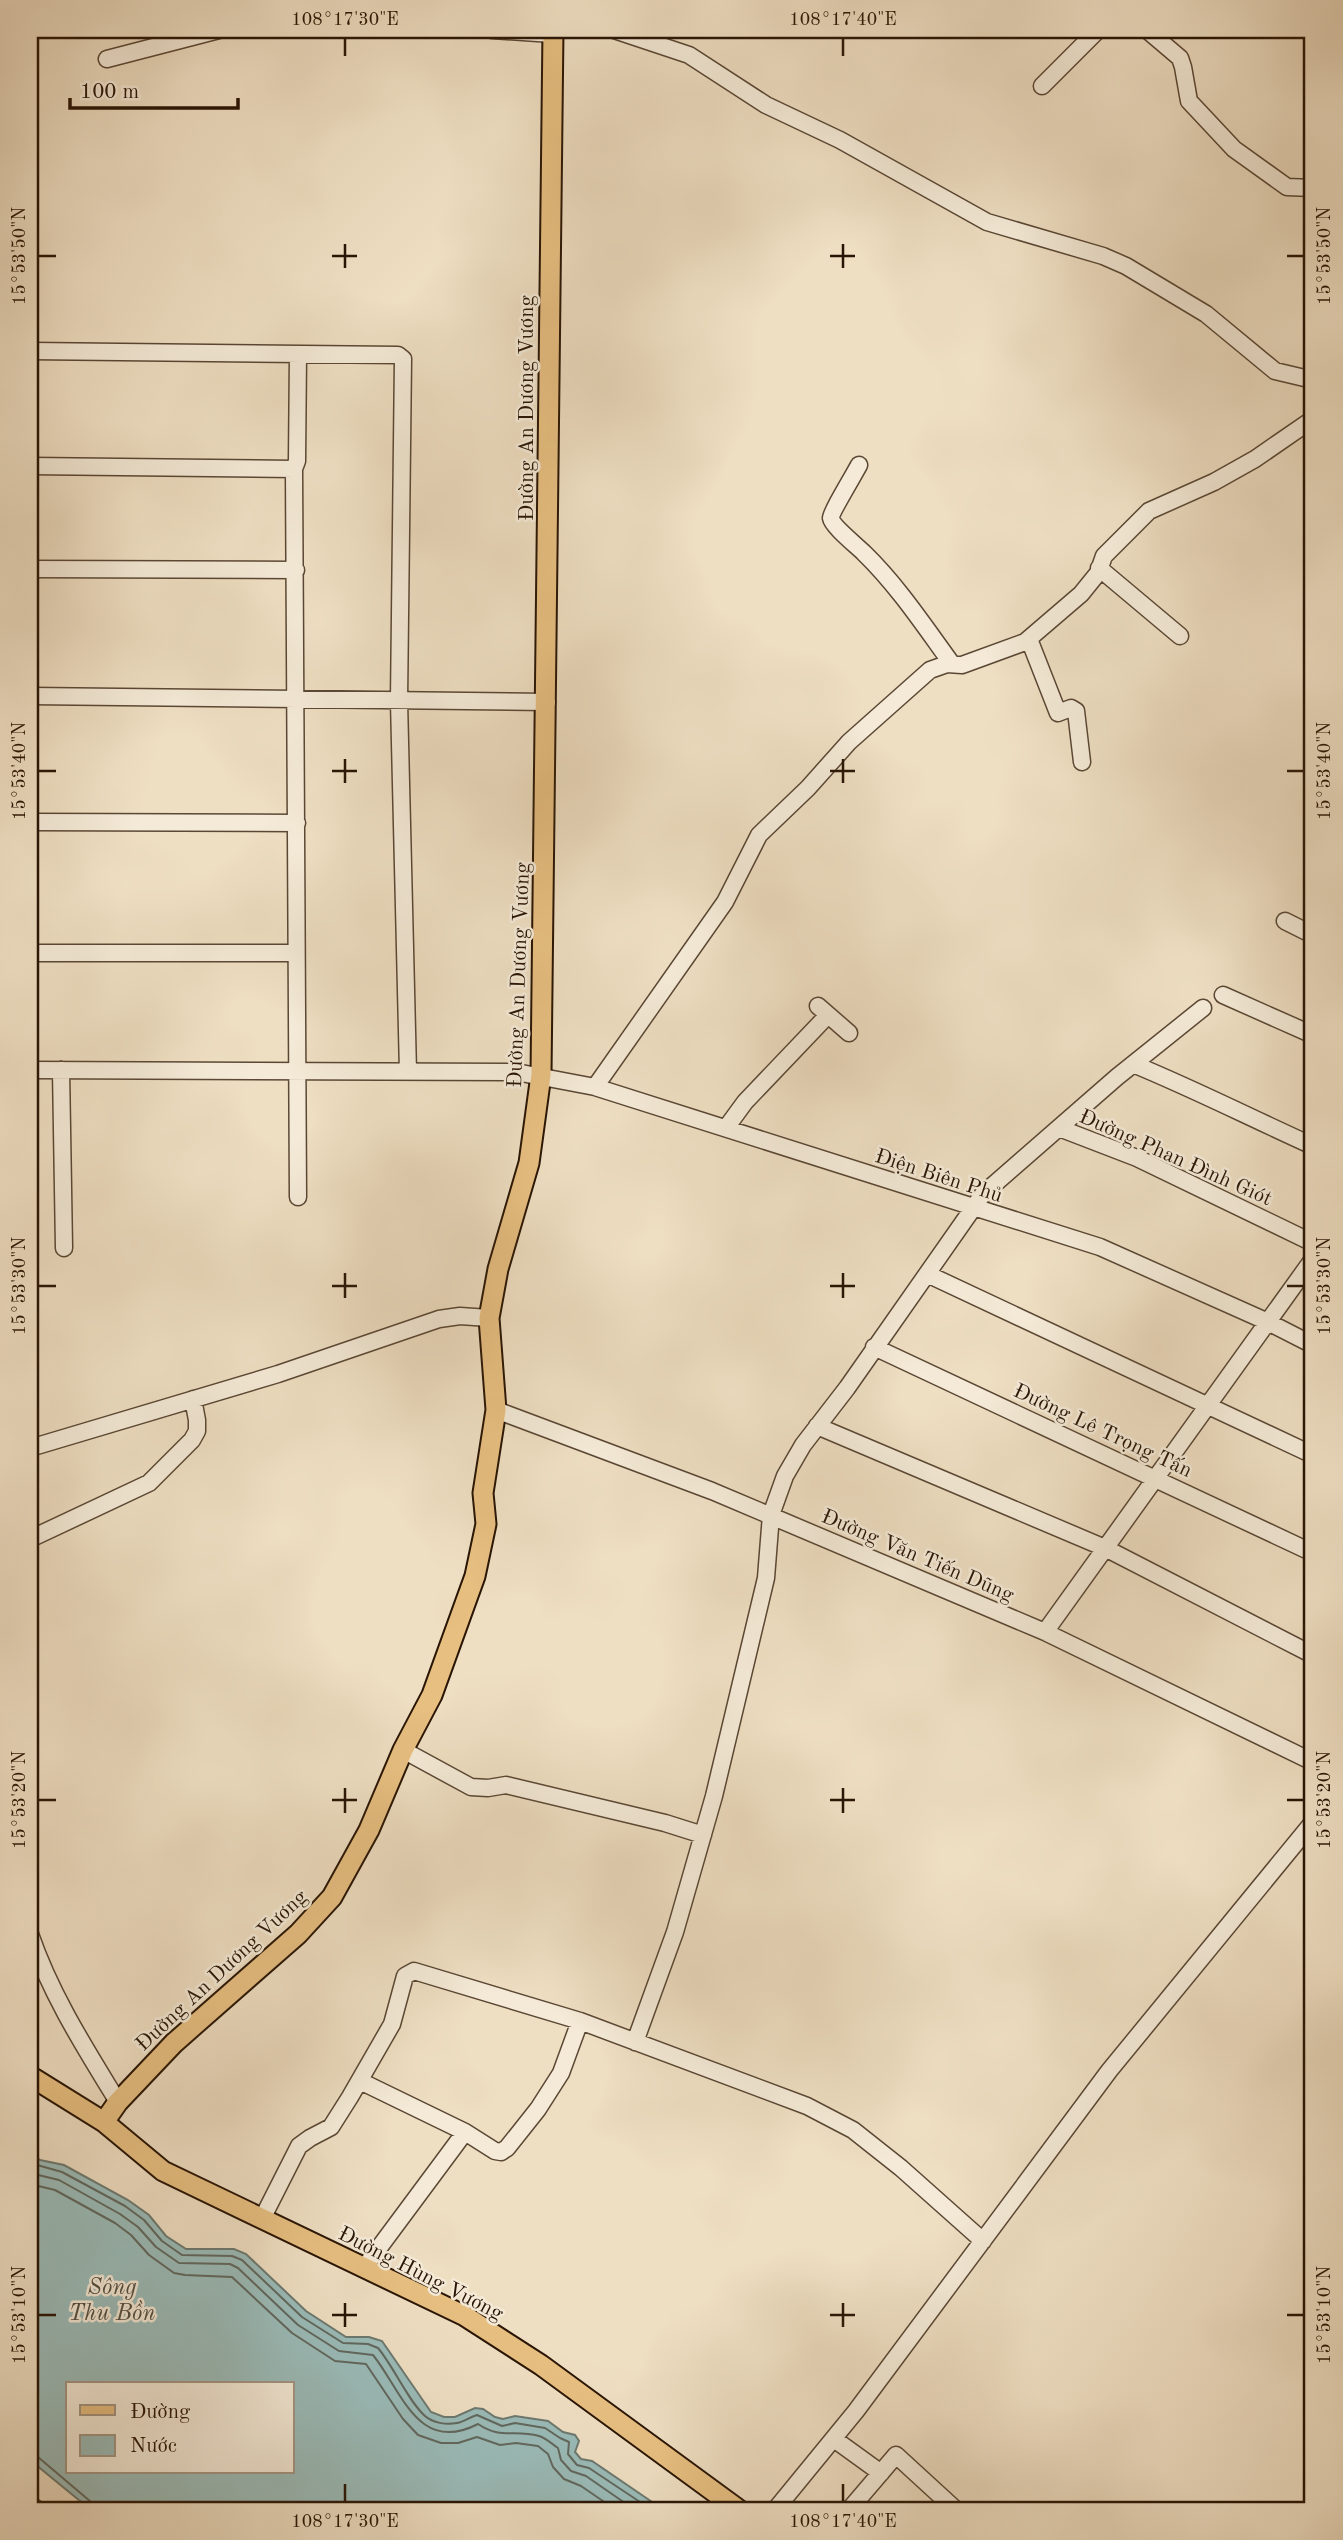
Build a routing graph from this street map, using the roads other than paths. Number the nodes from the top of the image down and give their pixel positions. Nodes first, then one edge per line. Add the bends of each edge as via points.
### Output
1 (219, 30) edge
2 (492, 30) edge
3 (614, 30) edge
4 (1098, 30) edge
5 (1147, 30) edge
6 (552, 32) edge
7 (107, 59) dead end
8 (1042, 86) dead end
9 (1313, 188) edge
10 (30, 351) edge
11 (298, 354) junction
12 (1313, 380) edge
13 (1313, 419) edge
14 (859, 465) dead end
15 (30, 466) edge
16 (294, 469) junction
17 (1099, 568) junction
18 (30, 569) edge
19 (296, 570) junction
20 (1180, 636) dead end
21 (1029, 639) junction
22 (952, 664) junction
23 (30, 696) edge
24 (296, 698) junction
25 (399, 701) junction
26 (547, 702) junction
27 (1082, 762) dead end
28 (30, 822) edge
29 (296, 823) junction
30 (1285, 921) dead end
31 (1313, 935) edge
32 (38, 953) dead end
33 (295, 953) junction
34 (1223, 995) dead end
35 (1203, 1008) dead end
36 (849, 1033) dead end
37 (1313, 1035) edge
38 (1133, 1064) junction
39 (30, 1070) edge
40 (61, 1070) junction
41 (297, 1072) junction
42 (408, 1072) junction
43 (541, 1075) junction
44 (596, 1087) junction
45 (726, 1128) junction
46 (1059, 1128) junction
47 (1313, 1146) edge
48 (298, 1197) dead end
49 (972, 1207) junction
50 (1313, 1243) edge
51 (64, 1248) dead end
52 (1313, 1259) edge
53 (927, 1274) junction
54 (489, 1318) junction
55 (1268, 1322) junction
56 (1313, 1345) edge
57 (874, 1347) junction
58 (193, 1399) junction
59 (1208, 1406) junction
60 (496, 1410) junction
61 (817, 1426) junction
62 (30, 1448) edge
63 (1313, 1454) edge
64 (1156, 1478) junction
65 (771, 1515) junction
66 (30, 1539) edge
67 (1105, 1548) junction
68 (1313, 1553) edge
69 (1045, 1632) junction
70 (1313, 1655) edge
71 (403, 1750) junction
72 (1313, 1762) edge
73 (1313, 1822) edge
74 (703, 1835) junction
75 (30, 1934) edge
76 (580, 2021) junction
77 (635, 2042) junction
78 (30, 2076) edge
79 (360, 2081) junction
80 (118, 2102) junction
81 (104, 2122) junction
82 (465, 2133) junction
83 (262, 2219) junction
84 (983, 2241) junction
85 (364, 2268) junction
86 (834, 2439) junction
87 (881, 2473) junction
88 (30, 2504) edge
89 (38, 2510) edge
90 (738, 2510) edge
91 (775, 2510) edge
92 (849, 2510) edge
93 (956, 2510) edge

1 - 7 street
2 - 6 street
3 - 12 street via 689,55 766,105 841,140 987,222 1126,266 1206,314 1275,371
4 - 8 street
5 - 9 street via 1180,58 1189,101 1234,149 1287,187
6 - 26 main road, Đường An Dương Vương
10 - 11 street
11 - 16 street
11 - 25 street via 398,355 402,359
13 - 17 street via 1255,460 1149,511 1104,556
14 - 22 street via 831,518 878,568
15 - 16 street
16 - 19 street
17 - 20 street
17 - 21 street via 1081,594
18 - 19 street
19 - 24 street
21 - 22 street via 990,656
21 - 27 street via 1058,713 1075,709
22 - 44 street via 930,670 849,741 758,835 725,902
23 - 24 street
24 - 25 street
24 - 29 street
25 - 26 street
25 - 42 street
26 - 43 main road, Đường An Dương Vương
28 - 29 street
29 - 33 street
30 - 31 street
32 - 33 street
33 - 41 street
34 - 37 street
35 - 38 street
36 - 45 street via 823,1011
38 - 46 street
38 - 47 street
39 - 40 street, Điện Biên Phủ
40 - 41 street, Điện Biên Phủ
40 - 51 street
41 - 42 street, Điện Biên Phủ
41 - 48 street
42 - 43 street, Điện Biên Phủ
43 - 44 street, Điện Biên Phủ
43 - 54 main road, Đường An Dương Vương via 529,1163 498,1269
44 - 45 street, Điện Biên Phủ
45 - 49 street, Điện Biên Phủ
46 - 49 street
46 - 50 street, Đường Phan Đình Giót via 1137,1158
49 - 53 street
49 - 55 street, Điện Biên Phủ via 1100,1247
52 - 55 street
53 - 57 street
53 - 59 street
54 - 58 street via 439,1319
54 - 60 main road, Đường An Dương Vương
55 - 56 street, Điện Biên Phủ
55 - 59 street
57 - 61 street
57 - 64 street, Đường Lê Trọng Tấn
58 - 62 street
58 - 66 street via 197,1430 192,1440 149,1483
59 - 63 street
59 - 64 street
60 - 65 street, Đường Văn Tiến Dũng
60 - 71 main road, Đường An Dương Vương via 483,1493 486,1524 475,1576 432,1695
61 - 65 street via 785,1476
61 - 67 street
64 - 67 street
64 - 68 street, Đường Lê Trọng Tấn
65 - 69 street, Đường Văn Tiến Dũng
65 - 74 street via 766,1578
67 - 69 street
67 - 70 street
69 - 72 street, Đường Văn Tiến Dũng
71 - 74 street via 471,1787 506,1785
71 - 80 main road, Đường An Dương Vương via 369,1830 332,1897 298,1934 174,2043
73 - 84 street via 1110,2071
74 - 77 street via 675,1932
75 - 80 street via 70,2024
76 - 77 street
76 - 79 street via 411,1972 405,1976 392,2024
76 - 82 street via 561,2073 507,2147 497,2152
77 - 84 street via 807,2106 853,2130
78 - 81 main road, Đường Hùng Vương
79 - 82 street
79 - 83 street via 331,2127 299,2146
80 - 81 main road, Đường An Dương Vương
81 - 83 main road, Đường Hùng Vương via 163,2171
82 - 85 street
83 - 85 main road, Đường Hùng Vương
84 - 86 street
85 - 90 main road, Đường Hùng Vương via 465,2316 541,2365
86 - 87 street
86 - 91 street
87 - 92 street
87 - 93 street via 896,2455
88 - 89 street

